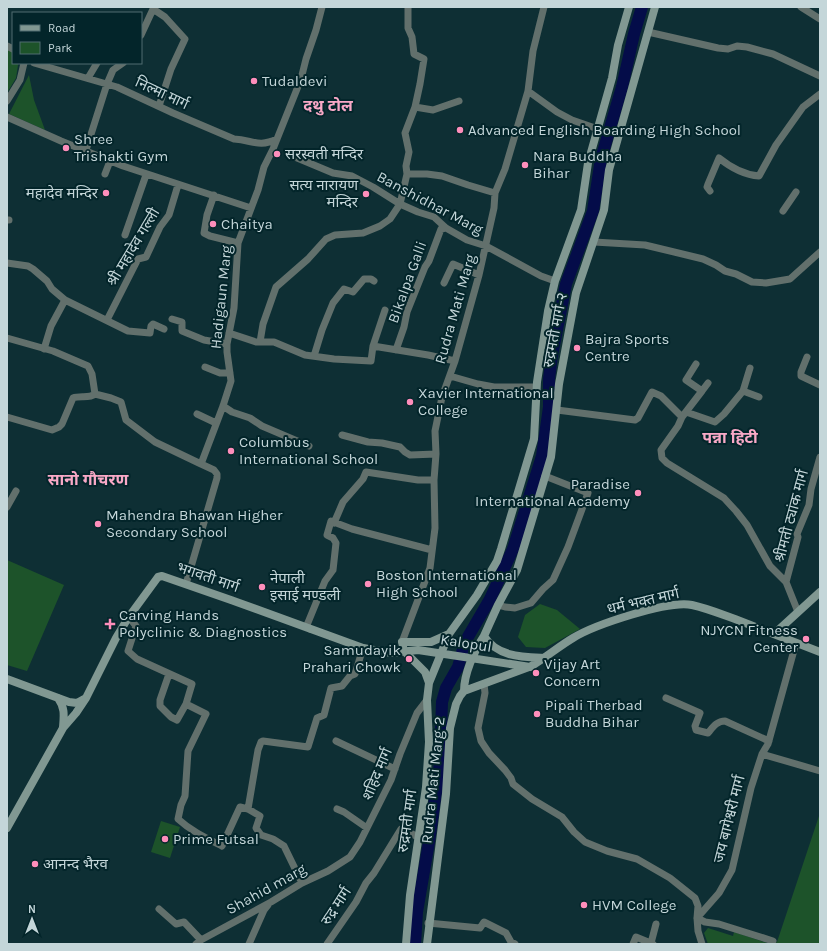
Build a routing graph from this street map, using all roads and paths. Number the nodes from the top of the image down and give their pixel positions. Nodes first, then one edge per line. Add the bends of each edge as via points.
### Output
1 (322, 7) edge
2 (408, 7) edge
3 (544, 7) edge
4 (629, 7) edge
5 (655, 7) edge
6 (801, 7) edge
7 (153, 8) edge
8 (820, 19) edge
9 (648, 32) junction
10 (142, 33) edge
11 (24, 64) edge
12 (38, 64) edge
13 (96, 64) edge
14 (122, 64) edge
15 (820, 76) edge
16 (88, 78) junction
17 (106, 84) junction
18 (528, 91) junction
19 (820, 94) edge
20 (7, 101) edge
21 (459, 102) dead end
22 (159, 106) junction
23 (415, 107) junction
24 (7, 117) edge
25 (598, 129) junction
26 (277, 139) junction
27 (86, 150) junction
28 (290, 155) dead end
29 (110, 161) junction
30 (105, 174) dead end
31 (407, 174) junction
32 (146, 175) junction
33 (178, 185) junction
34 (710, 191) dead end
35 (796, 192) dead end
36 (495, 193) junction
37 (214, 195) junction
38 (400, 204) junction
39 (251, 208) junction
40 (783, 212) dead end
41 (446, 228) junction
42 (125, 235) dead end
43 (594, 242) junction
44 (238, 243) junction
45 (486, 246) junction
46 (820, 252) edge
47 (7, 263) edge
48 (479, 275) junction
49 (374, 281) dead end
50 (555, 281) junction
51 (444, 283) dead end
52 (65, 300) junction
53 (385, 310) dead end
54 (172, 318) dead end
55 (108, 320) junction
56 (164, 329) dead end
57 (229, 333) junction
58 (7, 338) edge
59 (260, 342) junction
60 (227, 344) junction
61 (373, 346) junction
62 (44, 348) junction
63 (396, 350) junction
64 (314, 356) junction
65 (807, 357) dead end
66 (455, 361) junction
67 (696, 364) dead end
68 (205, 367) dead end
69 (750, 368) dead end
70 (230, 373) junction
71 (450, 376) junction
72 (708, 384) dead end
73 (820, 385) edge
74 (536, 387) junction
75 (702, 391) junction
76 (743, 391) junction
77 (95, 394) junction
78 (759, 397) dead end
79 (223, 406) junction
80 (557, 410) junction
81 (197, 414) dead end
82 (684, 414) junction
83 (7, 417) edge
84 (216, 423) junction
85 (342, 435) dead end
86 (309, 446) dead end
87 (436, 454) junction
88 (820, 457) edge
89 (201, 464) junction
90 (818, 474) edge
91 (545, 476) junction
92 (434, 480) junction
93 (16, 491) dead end
94 (7, 507) edge
95 (334, 523) junction
96 (432, 550) junction
97 (786, 582) junction
98 (186, 584) junction
99 (820, 592) edge
100 (498, 605) junction
101 (798, 612) junction
102 (128, 618) junction
103 (310, 629) junction
104 (449, 634) junction
105 (774, 634) junction
106 (484, 636) junction
107 (402, 642) junction
108 (796, 643) junction
109 (363, 648) junction
110 (418, 650) joint
111 (404, 651) junction
112 (820, 652) edge
113 (545, 658) junction
114 (530, 667) junction
115 (169, 674) junction
116 (7, 679) edge
117 (429, 683) junction
118 (484, 684) junction
119 (464, 691) junction
120 (58, 698) junction
121 (86, 698) junction
122 (666, 698) dead end
123 (427, 700) junction
124 (186, 704) junction
125 (63, 728) junction
126 (336, 741) dead end
127 (768, 741) junction
128 (762, 754) junction
129 (395, 769) junction
130 (820, 771) edge
131 (248, 809) junction
132 (337, 809) dead end
133 (7, 828) edge
134 (367, 828) junction
135 (420, 838) junction
136 (350, 857) joint
137 (302, 883) junction
138 (271, 902) junction
139 (158, 909) dead end
140 (697, 918) junction
141 (428, 923) junction
142 (656, 924) dead end
143 (773, 941) dead end
144 (198, 942) edge
145 (249, 944) edge
146 (327, 944) edge
147 (406, 944) edge
148 (427, 944) edge
149 (515, 944) edge
150 (633, 944) edge
151 (652, 944) edge
152 (702, 944) edge

1 - 26 street, Hadigaun Marg via 300,78
2 - 23 street via 408,28 414,54 424,59
3 - 18 street, Rudra Mati Marg via 533,51
4 - 25 street
5 - 9 street, रुद्रमती मार्ग-२
6 - 8 street
7 - 10 street
7 - 22 street via 165,16 185,39 171,69
9 - 15 street via 718,48 728,49 737,46 767,52
9 - 43 street, रुद्रमती मार्ग-२ via 609,170 604,210
11 - 20 street via 20,80
12 - 16 street, निल्मा मार्ग
13 - 16 street
14 - 17 street via 113,70
16 - 17 street, निल्मा मार्ग
17 - 22 street, निल्मा मार्ग
17 - 27 street
18 - 25 street via 557,112
18 - 36 street, Rudra Mati Marg via 505,169
19 - 34 street via 803,107 776,145 759,176 726,164 719,158 707,187
21 - 23 street via 433,110
22 - 26 street, निल्मा मार्ग via 234,139 260,144 268,144
23 - 31 street via 406,133 409,152
24 - 27 street
25 - 50 street via 588,163 581,210
26 - 39 street, Hadigaun Marg via 264,167
27 - 29 street
28 - 38 street, Banshidhar Marg via 333,173 352,176
29 - 30 street
29 - 32 street
31 - 36 street via 442,176
31 - 38 street
32 - 33 street
32 - 42 street
33 - 37 street
33 - 55 street, श्री महादेव गल्ली via 168,215 146,257 138,258
35 - 40 street
36 - 45 street, Rudra Mati Marg
37 - 39 street
37 - 44 street via 204,233
38 - 41 street, Banshidhar Marg via 434,217
38 - 59 street via 390,218 380,226 363,233 335,235 326,239 276,287 263,324
39 - 44 street, Hadigaun Marg
41 - 45 street, Banshidhar Marg via 467,240
41 - 63 street, Bikalpa Galli via 441,228 430,261 425,267 407,312
43 - 46 street via 645,245 703,259 752,282 766,283 790,279
43 - 80 street, रुद्रमती मार्ग-२ via 574,299
44 - 57 street, Hadigaun Marg via 234,308
45 - 48 street, Rudra Mati Marg
45 - 50 street, Banshidhar Marg
47 - 52 street via 33,268
48 - 51 street via 452,264
48 - 66 street, Rudra Mati Marg
49 - 64 street via 371,278 364,279 353,292 344,289 333,303
50 - 74 street via 544,331
52 - 55 street
52 - 62 street via 51,326
53 - 61 street
54 - 60 street via 182,322 182,331 204,340
55 - 56 street via 128,331 150,333 153,324
57 - 59 street
57 - 60 street, Hadigaun Marg
58 - 62 street
59 - 64 street via 274,342 305,355
60 - 70 street, Hadigaun Marg
61 - 63 street
61 - 64 street via 371,361
62 - 77 street via 88,366
63 - 66 street
65 - 73 street via 801,376
66 - 71 street, Rudra Mati Marg
67 - 75 street via 686,380
68 - 70 street via 220,373
69 - 76 street
70 - 79 street, Hadigaun Marg via 231,381
71 - 74 street via 494,387
71 - 87 street, Rudra Mati Marg via 442,397 435,431
72 - 75 street
74 - 104 street via 534,439 499,555 477,595
75 - 82 street
76 - 78 street
76 - 82 street via 715,422
77 - 83 street via 73,398 62,424 56,429 47,430
77 - 89 street via 122,402 126,420 155,442
79 - 84 street, Hadigaun Marg
79 - 86 street
80 - 82 street via 631,421 638,418 652,392
80 - 91 street, रुद्रमती मार्ग-२ via 551,457
81 - 84 street
82 - 97 street via 661,450 662,458 724,498 747,525 770,566
84 - 89 street, Hadigaun Marg
85 - 87 street via 400,447 410,455
87 - 92 street, Rudra Mati Marg
88 - 90 street, श्रीमती ट्यांक मार्ग
89 - 98 street via 214,470 217,478
90 - 97 street, श्रीमती ट्यांक मार्ग via 797,534
91 - 100 street, रुद्रमती मार्ग-२ via 517,570
91 - 100 street via 588,493 553,580 531,603 515,608
92 - 95 street via 366,472 343,502
92 - 96 street, Rudra Mati Marg via 435,528
93 - 94 street
95 - 96 street
95 - 103 street via 331,521 327,535 336,542 333,570 325,581 308,625
96 - 107 street, Rudra Mati Marg via 430,568
97 - 101 street
98 - 102 street, भगवती मार्ग via 158,577
98 - 103 street, भगवती मार्ग
99 - 101 street
100 - 106 street, रुद्रमती मार्ग-२
101 - 105 street
102 - 115 street via 136,626 128,651 137,659
102 - 121 street, भगवती मार्ग
103 - 109 street, भगवती मार्ग
104 - 107 street via 430,642
104 - 117 street
105 - 108 street
105 - 113 street, धर्म भक्त मार्ग via 702,608 681,604 634,614 594,628 573,638
106 - 113 street via 494,648 508,655
106 - 119 street, Rudra Mati Marg-2 via 475,649
107 - 111 street
108 - 112 street
108 - 127 street, जय बागेश्वरी मार्ग
109 - 111 street, भगवती मार्ग via 391,653
109 - 131 street via 355,674 342,686 331,688 324,715 317,718 308,747 261,742
110 - 111 street, भगवती मार्ग
110 - 114 street, Kalopul
111 - 117 street via 425,672
113 - 114 street, धर्म भक्त मार्ग
114 - 118 street
115 - 124 street via 192,684
115 - 124 street via 160,706 177,720
116 - 120 street
117 - 123 street
118 - 119 street
118 - 140 street via 485,693 478,728 481,741 513,784 562,817 585,842 637,859 670,878 697,900
119 - 141 street, Rudra Mati Marg-2 via 456,704 450,728 446,794
120 - 121 street via 73,703
120 - 125 street via 63,705
121 - 125 street, भगवती मार्ग
122 - 127 street via 700,713 696,730 708,733 720,721 725,721
123 - 129 street, शहिद मार्ग via 417,713
123 - 135 street, रुद्रमती मार्ग via 428,764
124 - 131 street via 206,714 188,751 185,796 178,819 187,828 222,846 240,807
125 - 133 street, भगवती मार्ग
126 - 129 street
127 - 128 street, जय बागेश्वरी मार्ग
128 - 130 street
128 - 140 street, जय बागेश्वरी मार्ग via 751,788 732,870 719,893
129 - 134 street, शहिद मार्ग
131 - 137 street via 260,816 256,828 261,835 273,838 284,846
132 - 134 street
134 - 136 street, शहिद मार्ग
135 - 146 street, रुद्र मार्ग via 401,829
135 - 147 street, रुद्रमती मार्ग via 410,895
136 - 137 street, Shahid marg
137 - 138 street, Shahid marg
138 - 144 street, Shahid marg
138 - 145 street via 264,910
139 - 144 street via 176,924 184,922
140 - 143 street
140 - 152 street
141 - 148 street, Rudra Mati Marg-2
141 - 149 street via 480,928 484,922 506,933 510,942
142 - 151 street
150 - 151 street via 636,937

